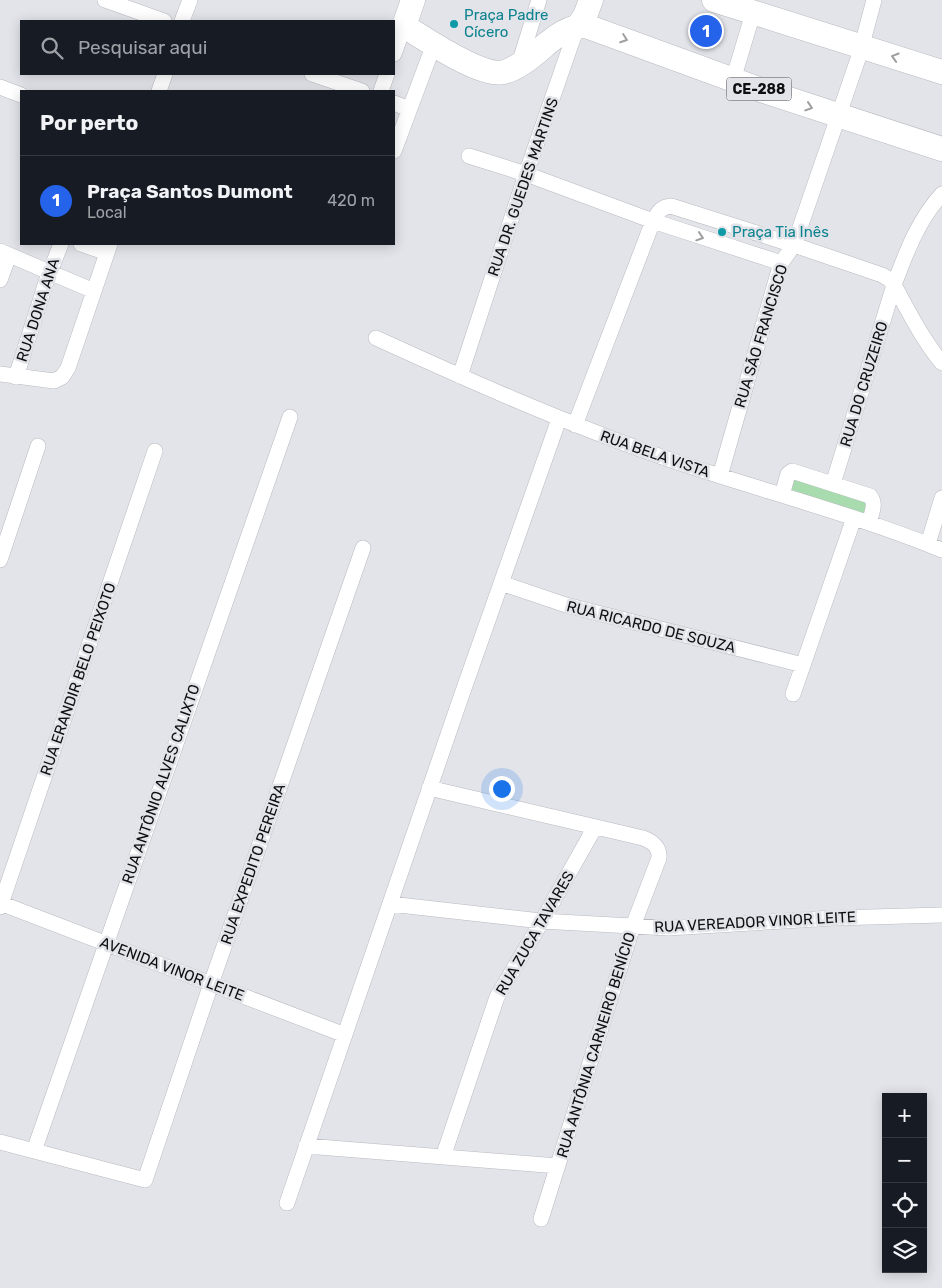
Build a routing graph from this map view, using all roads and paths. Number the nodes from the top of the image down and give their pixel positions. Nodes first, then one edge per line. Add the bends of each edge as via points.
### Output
1 (105, 0) edge
2 (190, 0) edge
3 (412, 0) edge
4 (539, 0) edge
5 (592, 0) edge
6 (714, 0) edge
7 (874, 0) edge
8 (753, 13) junction
9 (161, 20) edge
10 (182, 20) edge
11 (404, 26) junction
12 (577, 27) junction
13 (434, 44) junction
14 (861, 47) junction
15 (395, 51) edge
16 (519, 64) junction
17 (942, 72) edge
18 (165, 75) edge
19 (315, 75) edge
20 (387, 75) edge
21 (733, 80) junction
22 (0, 87) edge
23 (159, 90) edge
24 (359, 90) edge
25 (381, 90) edge
26 (20, 95) edge
27 (395, 103) edge
28 (409, 109) junction
29 (838, 116) junction
30 (895, 133) junction
31 (395, 148) edge
32 (942, 149) edge
33 (469, 156) dead end
34 (942, 157) edge
35 (526, 174) junction
36 (942, 194) edge
37 (653, 221) junction
38 (61, 245) edge
39 (88, 245) edge
40 (794, 245) junction
41 (109, 248) edge
42 (4, 253) edge
43 (781, 263) junction
44 (50, 273) junction
45 (0, 280) edge
46 (894, 285) junction
47 (94, 291) junction
48 (376, 338) dead end
49 (942, 363) edge
50 (0, 374) edge
51 (16, 376) junction
52 (460, 376) junction
53 (290, 417) dead end
54 (559, 419) junction
55 (575, 425) junction
56 (38, 446) dead end
57 (155, 451) dead end
58 (720, 476) junction
59 (833, 484) junction
60 (782, 495) junction
61 (942, 498) edge
62 (854, 518) junction
63 (869, 523) junction
64 (935, 547) edge
65 (363, 548) dead end
66 (0, 560) edge
67 (501, 584) junction
68 (803, 665) junction
69 (793, 694) dead end
70 (429, 788) junction
71 (595, 827) junction
72 (0, 904) edge
73 (390, 904) junction
74 (942, 915) edge
75 (542, 921) junction
76 (633, 926) junction
77 (106, 944) junction
78 (211, 984) junction
79 (345, 1035) junction
80 (0, 1142) edge
81 (306, 1146) junction
82 (34, 1151) junction
83 (443, 1157) junction
84 (558, 1166) junction
85 (287, 1203) dead end
86 (541, 1219) dead end

1 - 9 street
2 - 10 street
3 - 11 main road
4 - 16 street
5 - 12 main road, RUA DR. GUEDES MARTINS
6 - 8 main road
7 - 14 street, RUA SÃO FRANCISCO
8 - 14 main road
8 - 21 street
11 - 13 main road
11 - 15 street
12 - 16 main road via 559,34
12 -> 21 main road, CE-288 via 594,28
12 - 35 street, RUA DR. GUEDES MARTINS
13 - 16 main road via 488,71 503,72
13 - 28 street
17 -> 14 main road
14 - 29 street, RUA SÃO FRANCISCO
18 - 23 street
19 - 24 street
20 - 25 street
21 -> 29 main road, CE-288
22 - 26 street
27 - 28 street
28 - 31 street
29 - 30 main road, CE-288
29 - 40 street, RUA SÃO FRANCISCO
30 - 32 main road, CE-288
30 - 34 street
33 - 35 street
35 - 37 street
35 - 52 street, RUA DR. GUEDES MARTINS
36 - 46 street, RUA DO CRUZEIRO via 920,224
37 - 40 street via 661,208 670,206
37 -> 43 street
37 - 55 street
38 - 44 street, RUA DONA ANA
39 - 41 street
40 - 43 street, RUA SÃO FRANCISCO
40 - 46 street via 873,271
41 - 47 street
42 - 44 street
42 - 45 street
43 - 58 street, RUA SÃO FRANCISCO
44 - 47 street
44 - 51 street, RUA DONA ANA
46 - 49 street
46 - 59 street, RUA DO CRUZEIRO
47 - 51 street via 65,374 54,381
48 - 52 street, RUA BELA VISTA
50 - 51 street
52 - 54 street, RUA BELA VISTA
53 - 77 street, RUA ANTÔNIO ALVES CALIXTO
54 - 55 street, RUA BELA VISTA
54 - 67 street
55 - 58 street, RUA BELA VISTA
56 - 66 street
57 - 72 street, RUA ERANDIR BELO PEIXOTO
58 - 60 street, RUA BELA VISTA
59 - 60 street via 792,471 788,474
59 - 63 street via 870,496 874,504
60 - 62 street, RUA BELA VISTA
61 - 64 street
62 - 63 street, RUA BELA VISTA
62 - 68 street
63 - 64 street, RUA BELA VISTA
65 - 78 street, RUA EXPEDITO PEREIRA
67 - 68 street, RUA RICARDO DE SOUZA via 566,605
67 - 70 street
68 - 69 street
70 - 71 street
70 - 73 street
71 - 75 street, RUA ZUCA TAVARES
71 - 76 street, RUA ANTÔNIA CARNEIRO BENÍCIO via 643,838 659,851
72 - 77 street, AVENIDA VINOR LEITE
73 - 75 street, RUA VEREADOR VINOR LEITE
73 - 79 street
74 - 76 street, RUA VEREADOR VINOR LEITE via 668,928
75 - 76 street, RUA VEREADOR VINOR LEITE
75 - 83 street, RUA ZUCA TAVARES via 497,996
76 - 84 street, RUA ANTÔNIA CARNEIRO BENÍCIO
77 - 78 street, AVENIDA VINOR LEITE
77 - 82 street, RUA ANTÔNIO ALVES CALIXTO
78 - 79 street, AVENIDA VINOR LEITE
78 - 82 street, RUA EXPEDITO PEREIRA via 145,1180
79 - 81 street
80 - 82 street
81 - 83 street
81 - 85 street
83 - 84 street
84 - 86 street, RUA ANTÔNIA CARNEIRO BENÍCIO

